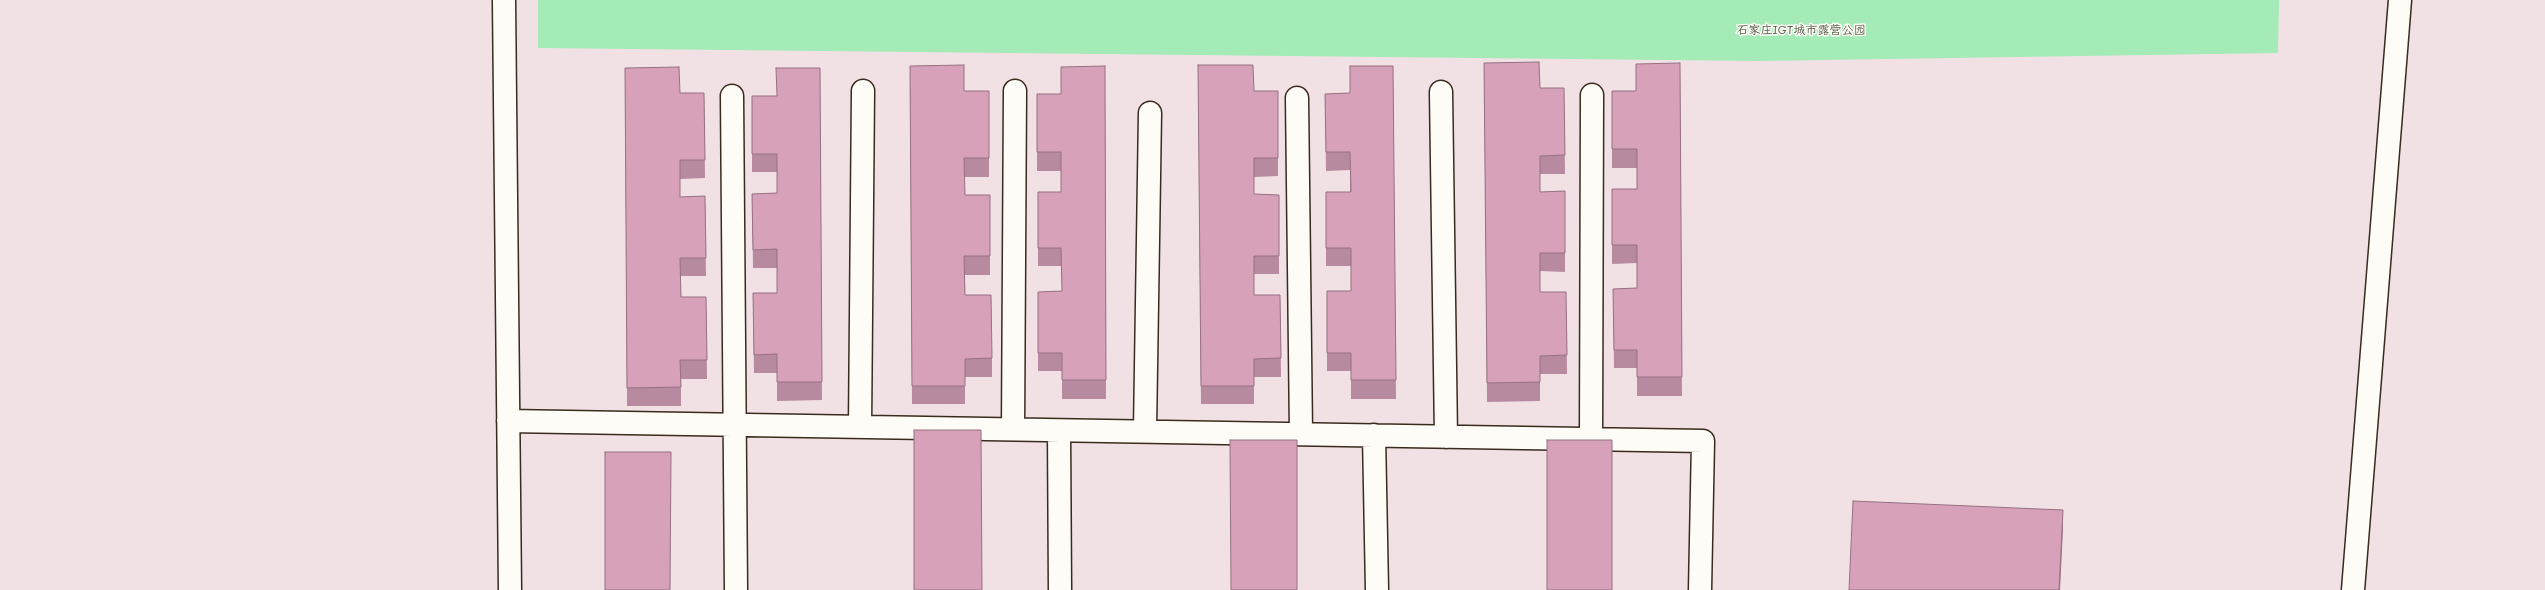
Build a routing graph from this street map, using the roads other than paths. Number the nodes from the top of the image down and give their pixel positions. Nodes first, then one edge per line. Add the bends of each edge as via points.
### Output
1 (504, 0) edge
2 (2400, 0) edge
3 (863, 91) dead end
4 (1016, 91) dead end
5 (1441, 92) dead end
6 (1592, 95) dead end
7 (732, 96) dead end
8 (1297, 98) dead end
9 (1150, 113) dead end
10 (508, 421) junction
11 (736, 423) junction
12 (860, 427) junction
13 (1013, 429) junction
14 (1059, 430) junction
15 (1145, 430) junction
16 (1301, 434) junction
17 (1374, 436) junction
18 (1446, 437) junction
19 (1591, 439) junction
20 (510, 590) edge
21 (736, 590) edge
22 (1060, 590) edge
23 (1377, 590) edge
24 (1700, 590) edge
25 (2353, 590) edge

1 - 10 street
2 - 25 street
3 - 12 street
4 - 13 street
5 - 18 street
6 - 19 street
7 - 11 street
8 - 16 street
9 - 15 street
10 - 11 street
10 - 20 street
11 - 12 street
11 - 21 street
12 - 13 street
13 - 14 street
14 - 15 street
14 - 22 street
15 - 16 street
16 - 17 street
17 - 18 street
17 - 23 street
18 - 19 street
19 - 24 street via 1703,441

